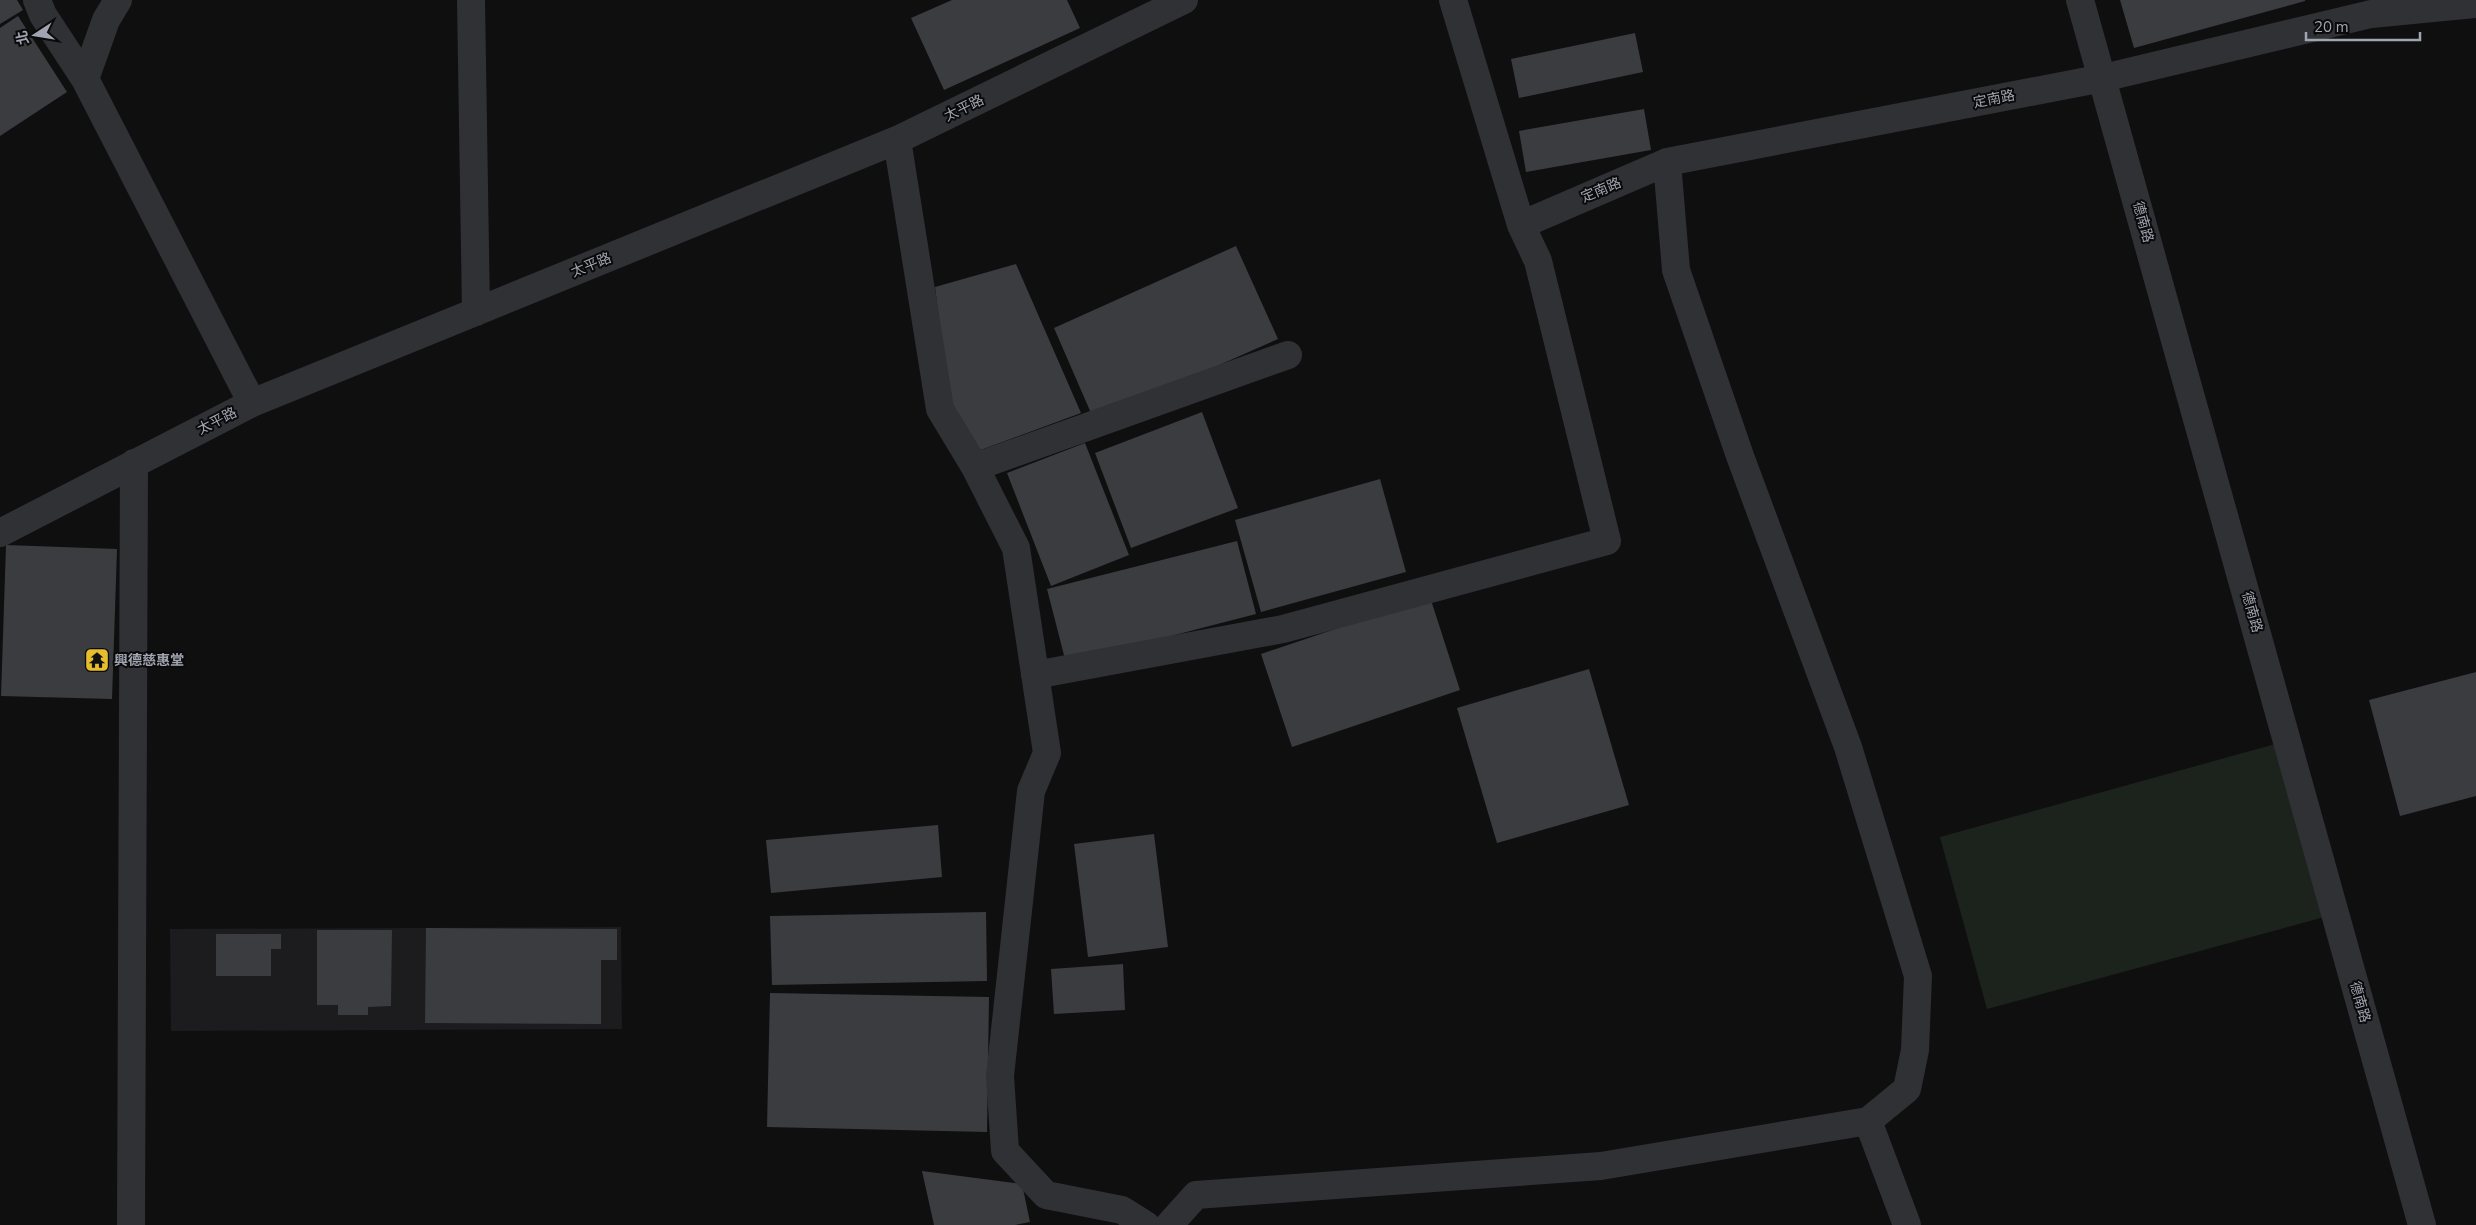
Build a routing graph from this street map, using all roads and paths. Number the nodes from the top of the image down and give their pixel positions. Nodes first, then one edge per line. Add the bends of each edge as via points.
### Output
1 (37, 0) edge
2 (118, 0) edge
3 (471, 0) edge
4 (1184, 0) edge
5 (1454, 0) edge
6 (2080, 0) edge
7 (2476, 4) edge
8 (85, 78) junction
9 (2103, 78) junction
10 (897, 140) junction
11 (1667, 162) junction
12 (1521, 225) junction
13 (476, 312) junction
14 (1288, 355) dead end
15 (252, 403) junction
16 (134, 463) junction
17 (975, 468) junction
18 (0, 533) edge
19 (1035, 675) junction
20 (1868, 1121) junction
21 (131, 1225) edge
22 (1146, 1225) edge
23 (1169, 1225) edge
24 (1907, 1225) edge
25 (2422, 1225) edge

1 - 8 street via 43,15
2 - 8 street via 106,20
3 - 13 street
4 - 10 street, 太平路
5 - 12 street
6 - 9 street, 德南路
7 - 9 street, 定南路 via 2370,14
8 - 15 street
9 - 11 street, 定南路
9 - 25 street, 德南路
10 - 13 street, 太平路
10 - 17 street via 940,410
11 - 12 street, 定南路
11 - 20 street via 1676,270 1740,456 1848,747 1918,976 1915,1050 1907,1090
12 - 19 street via 1538,261 1607,541 1283,629
13 - 15 street, 太平路
14 - 17 street
15 - 16 street, 太平路
16 - 18 street, 太平路
16 - 21 street
17 - 19 street via 1016,548
19 - 22 street via 1047,752 1031,791 1000,1076 1005,1151 1046,1195 1122,1210
20 - 23 street via 1601,1166 1196,1195
20 - 24 street

